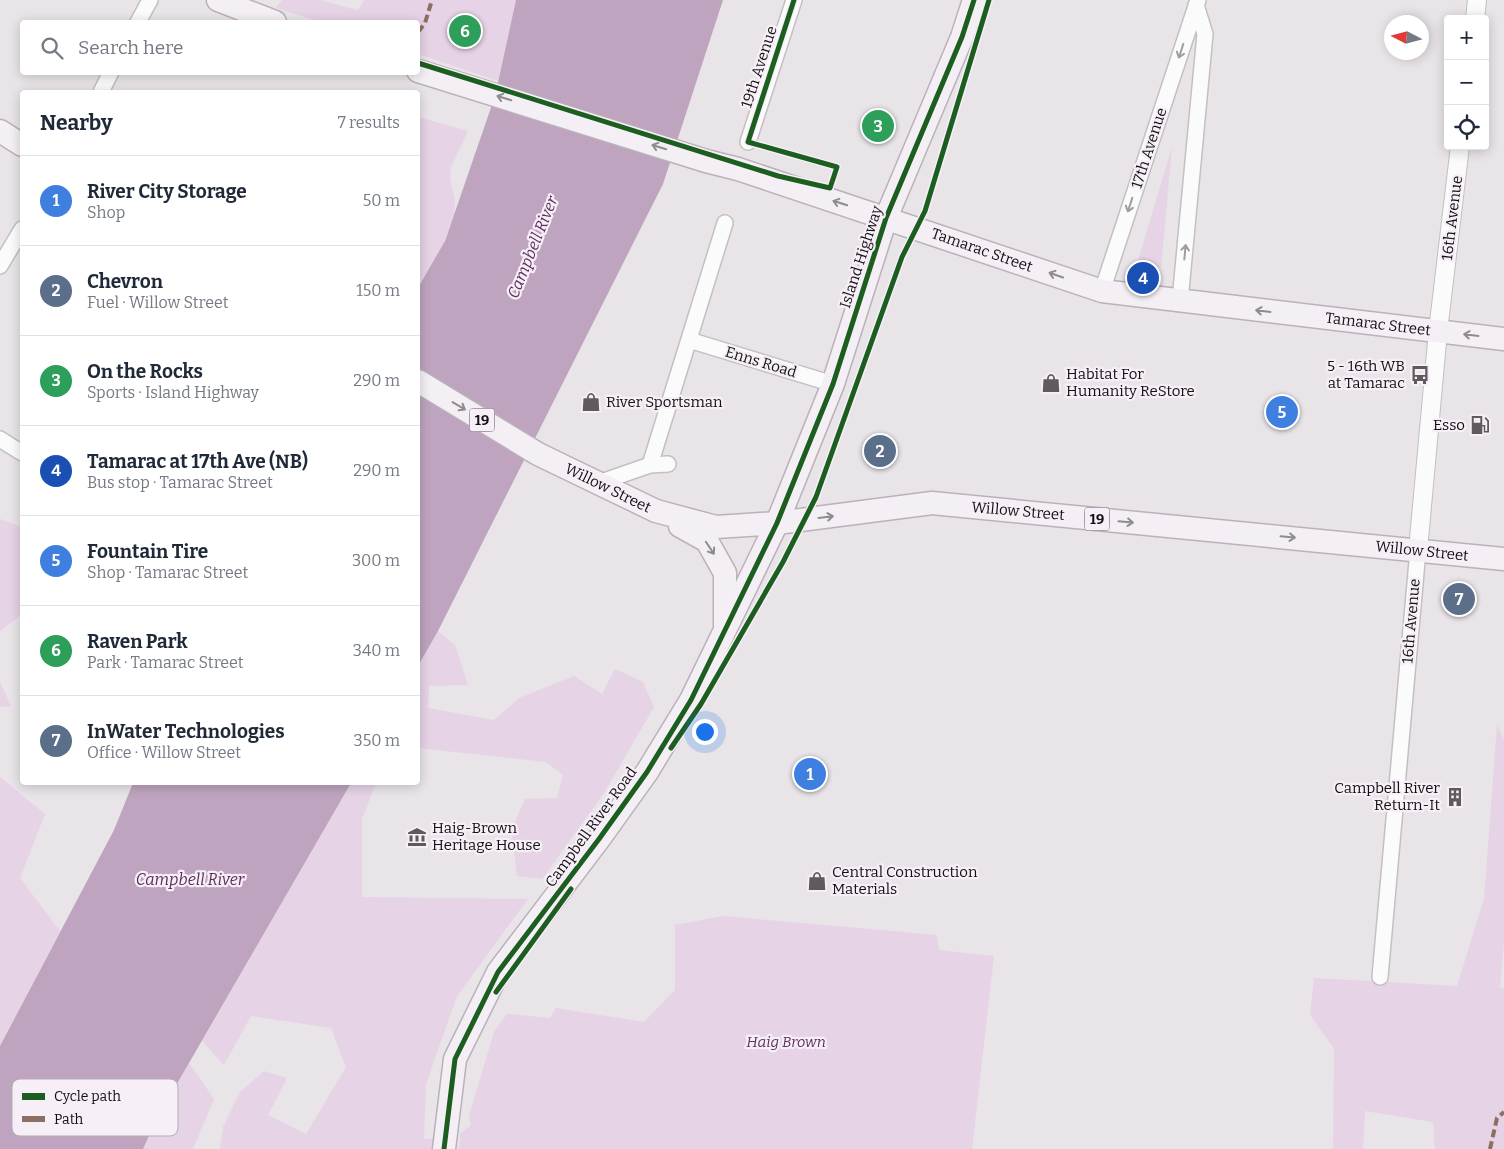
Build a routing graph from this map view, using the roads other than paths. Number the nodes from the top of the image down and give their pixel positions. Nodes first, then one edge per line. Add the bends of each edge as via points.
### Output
1 (150, 0) edge
2 (218, 0) edge
3 (794, 0) edge
4 (974, 0) edge
5 (1477, 0) edge
6 (1197, 2) edge
7 (1475, 15) edge
8 (139, 20) edge
9 (270, 20) edge
10 (420, 72) edge
11 (110, 75) edge
12 (102, 90) edge
13 (0, 131) edge
14 (748, 142) dead end
15 (20, 144) edge
16 (1460, 150) edge
17 (886, 218) junction
18 (726, 223) dead end
19 (20, 232) edge
20 (0, 266) edge
21 (1102, 291) junction
22 (1180, 301) junction
23 (1438, 331) junction
24 (1504, 339) edge
25 (688, 340) junction
26 (420, 381) edge
27 (833, 384) junction
28 (0, 439) edge
29 (20, 452) edge
30 (650, 464) junction
31 (668, 464) dead end
32 (598, 483) junction
33 (656, 511) junction
34 (777, 523) junction
35 (1418, 550) junction
36 (1504, 559) edge
37 (725, 632) junction
38 (1380, 977) dead end
39 (444, 1149) edge

1 - 8 street
2 - 9 main road
3 - 14 street, 19th Avenue
4 - 17 main road, Island Highway via 962,38
5 - 7 street
6 -> 21 street, 17th Avenue
22 -> 6 street, 17th Avenue via 1206,34
17 -> 10 main road, Tamarac Street
11 - 12 street
13 - 15 main road
16 - 23 street, 16th Avenue
21 -> 17 main road, Tamarac Street
17 - 27 main road, Island Highway
18 - 25 street
19 - 20 street
21 - 22 main road, Tamarac Street
23 -> 22 main road, Tamarac Street
24 -> 23 main road, Tamarac Street
23 - 35 street, 16th Avenue
25 - 27 street, Enns Road
25 - 30 street
26 -> 32 main road, Willow Street / 19 via 547,458
27 - 34 main road, Island Highway
28 - 29 street
30 - 31 street
30 - 32 street
32 - 33 main road, Willow Street / 19
33 - 34 main road, Willow Street / 19 via 716,527
33 -> 37 main road via 706,541 725,572
34 -> 35 main road, Willow Street / 19 via 932,503
34 - 37 main road, Campbell River Road
35 - 36 main road, Willow Street / 19
35 - 38 street, 16th Avenue
37 - 39 main road, Campbell River Road via 691,700 647,772 498,972 455,1059

